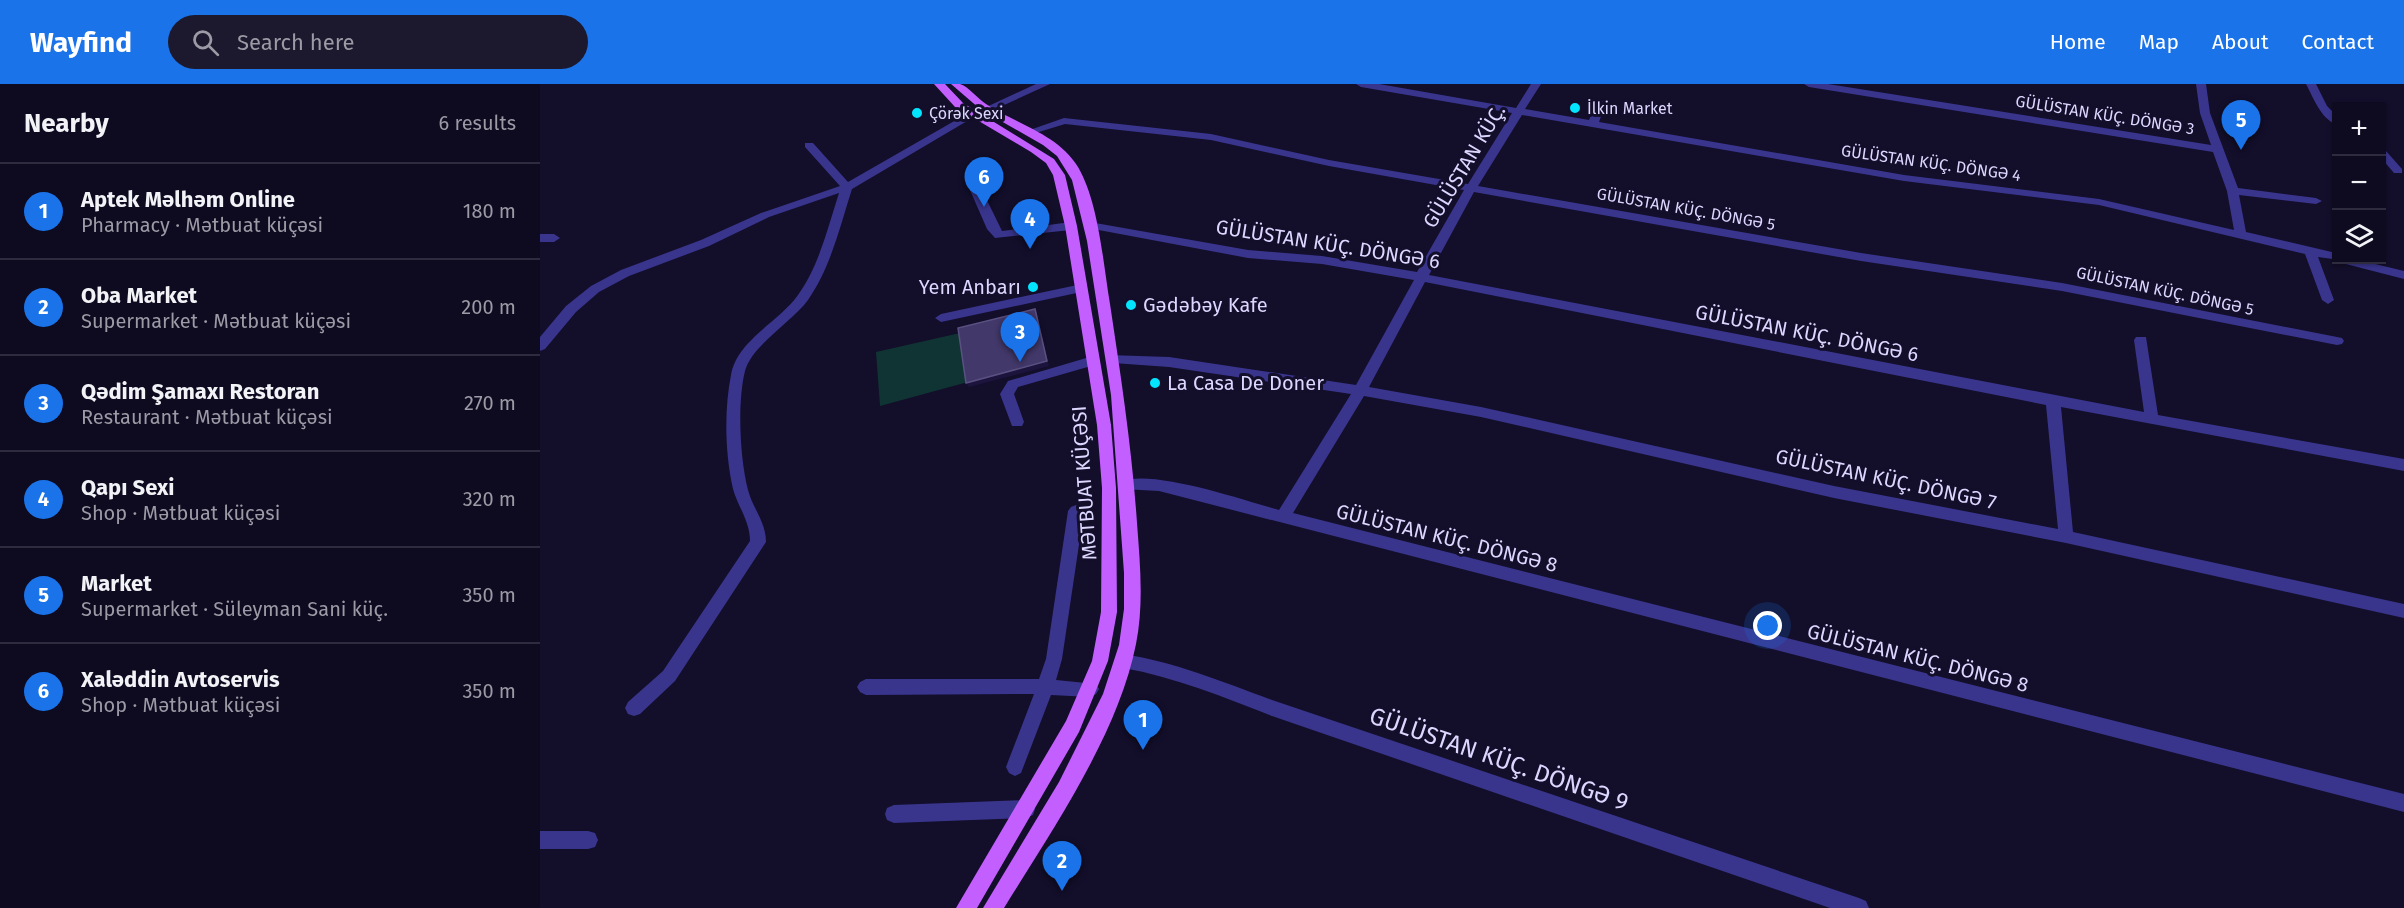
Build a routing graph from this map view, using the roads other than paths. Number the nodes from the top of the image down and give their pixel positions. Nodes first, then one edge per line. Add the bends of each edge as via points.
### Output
1 (939, 84) edge
2 (956, 84) edge
3 (1046, 84) edge
4 (1361, 84) edge
5 (1536, 84) edge
6 (1809, 84) edge
7 (2201, 84) edge
8 (2311, 84) edge
9 (1601, 103) dead end
10 (981, 111) junction
11 (1519, 111) junction
12 (2332, 116) edge
13 (1593, 124) junction
14 (1029, 132) junction
15 (809, 145) dead end
16 (2218, 149) junction
17 (2385, 156) edge
18 (2398, 171) dead end
19 (847, 187) junction
20 (1472, 187) junction
21 (976, 190) dead end
22 (2233, 191) junction
23 (2316, 201) dead end
24 (1088, 224) junction
25 (1071, 226) junction
26 (2240, 233) junction
27 (540, 238) edge
28 (554, 238) dead end
29 (2310, 250) junction
30 (2332, 256) edge
31 (2361, 264) edge
32 (2404, 275) edge
33 (1421, 277) junction
34 (1099, 284) junction
35 (1082, 288) junction
36 (2328, 300) dead end
37 (941, 318) dead end
38 (2141, 340) dead end
39 (2337, 341) dead end
40 (540, 346) edge
41 (1113, 358) junction
42 (1093, 361) junction
43 (1360, 390) junction
44 (2053, 401) junction
45 (2152, 419) junction
46 (1017, 422) dead end
47 (2404, 465) edge
48 (1127, 484) junction
49 (1109, 488) junction
50 (1076, 511) dead end
51 (1282, 518) junction
52 (2066, 537) junction
53 (2404, 611) edge
54 (1101, 661) junction
55 (1123, 661) junction
56 (1046, 686) junction
57 (866, 687) dead end
58 (1090, 689) junction
59 (634, 708) dead end
60 (1015, 767) dead end
61 (2404, 803) edge
62 (1026, 809) junction
63 (894, 814) dead end
64 (540, 840) edge
65 (588, 840) dead end
66 (966, 908) edge
67 (993, 908) edge
68 (1859, 908) edge

1 - 10 main road, MƏTBUAT KÜÇƏSI via 959,105
2 - 10 main road, MƏTBUAT KÜÇƏSI
3 - 10 street
4 - 11 street, GÜLÜSTAN KÜÇ. DÖNGƏ 4
5 - 11 street, GÜLÜSTAN KÜÇ.
6 - 16 street, GÜLÜSTAN KÜÇ. DÖNGƏ 3
7 - 16 street via 2205,113
8 - 12 street
9 - 13 street
10 - 14 main road, MƏTBUAT KÜÇƏSI
10 - 19 street
10 - 25 main road, MƏTBUAT KÜÇƏSI via 1050,162 1059,175
11 - 13 street, GÜLÜSTAN KÜÇ. DÖNGƏ 4
11 - 20 street, GÜLÜSTAN KÜÇ.
13 - 26 street, GÜLÜSTAN KÜÇ. DÖNGƏ 4 via 1904,178 2099,202
14 - 20 street, GÜLÜSTAN KÜÇ. DÖNGƏ 5 via 1064,122 1166,131
14 - 24 main road, MƏTBUAT KÜÇƏSI via 1065,157 1074,171
15 - 19 street
16 - 22 street
17 - 18 street
19 - 40 street via 765,215 625,273 595,289 571,309
19 - 59 street via 809,287 738,370 736,435 741,490 759,531 758,542 669,676
20 - 33 street, GÜLÜSTAN KÜÇ.
20 - 39 street, GÜLÜSTAN KÜÇ. DÖNGƏ 5 via 1861,257 2062,287
21 - 25 street via 999,236
22 - 23 street
22 - 26 street
24 - 25 main road
24 - 33 street, GÜLÜSTAN KÜÇ. DÖNGƏ 6 via 1248,254 1322,260
24 - 34 main road, MƏTBUAT KÜÇƏSI
25 - 35 main road, MƏTBUAT KÜÇƏSI
26 - 29 street, GÜLÜSTAN KÜÇ. DÖNGƏ 4
27 - 28 street
29 - 30 street, GÜLÜSTAN KÜÇ. DÖNGƏ 4
29 - 36 street
31 - 32 street
33 - 43 street, GÜLÜSTAN KÜÇ.
33 - 44 street, GÜLÜSTAN KÜÇ. DÖNGƏ 6
34 - 35 main road
34 - 41 main road, MƏTBUAT KÜÇƏSI
35 - 37 street
35 - 42 main road, MƏTBUAT KÜÇƏSI
38 - 45 street
41 - 42 main road
41 - 43 street, GÜLÜSTAN KÜÇ. DÖNGƏ 7 via 1153,360
41 - 48 main road, MƏTBUAT KÜÇƏSI
42 - 46 street via 1013,384 1007,394
42 - 49 main road, MƏTBUAT KÜÇƏSI
43 - 51 street, GÜLÜSTAN KÜÇ.
43 - 52 street, GÜLÜSTAN KÜÇ. DÖNGƏ 7 via 1481,412 1834,492
44 - 45 street, GÜLÜSTAN KÜÇ. DÖNGƏ 6
44 - 52 street
45 - 47 street, GÜLÜSTAN KÜÇ. DÖNGƏ 6
48 - 49 main road
48 - 51 street, GÜLÜSTAN KÜÇ. DÖNGƏ 8 via 1159,485
48 - 55 main road, MƏTBUAT KÜÇƏSI via 1133,570
49 - 54 main road, MƏTBUAT KÜÇƏSI via 1110,593
50 - 56 street via 1054,658
51 - 61 street, GÜLÜSTAN KÜÇ. DÖNGƏ 8
52 - 53 street, GÜLÜSTAN KÜÇ. DÖNGƏ 7
54 - 55 main road
54 - 58 main road, MƏTBUAT KÜÇƏSI
55 - 67 main road, MƏTBUAT KÜÇƏSI via 1095,729
55 - 68 street, GÜLÜSTAN KÜÇ. DÖNGƏ 9 via 1182,674
56 - 57 street
56 - 58 street
56 - 60 street
58 - 62 main road, MƏTBUAT KÜÇƏSI
62 - 63 street
62 - 66 main road, MƏTBUAT KÜÇƏSI
64 - 65 street

